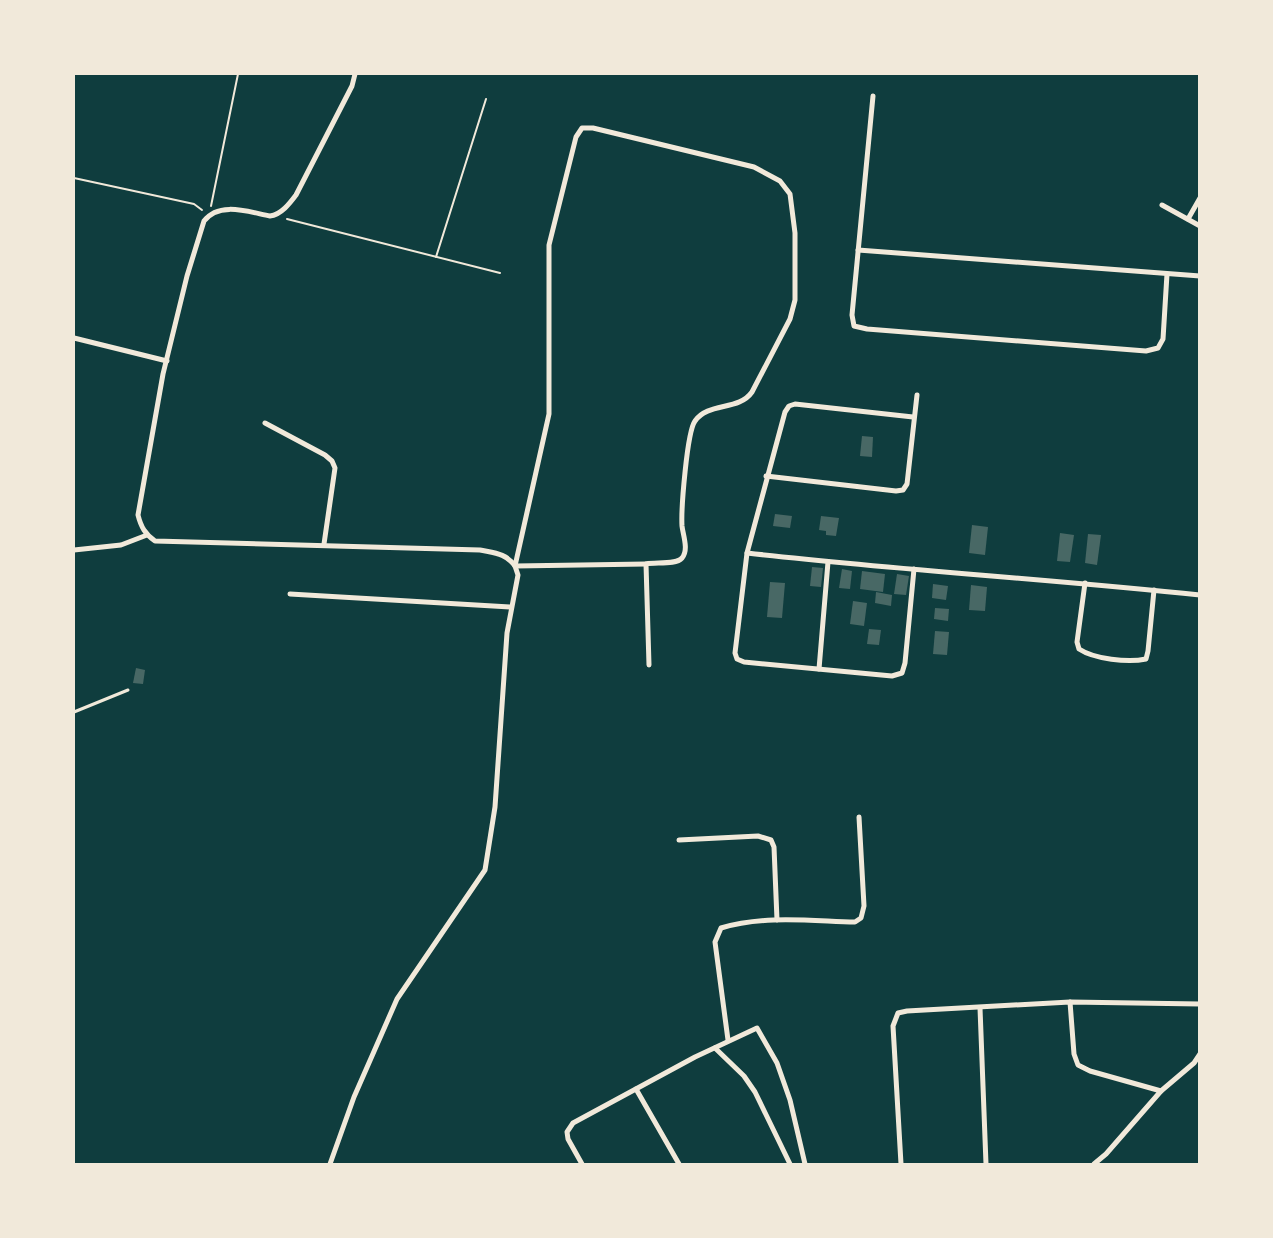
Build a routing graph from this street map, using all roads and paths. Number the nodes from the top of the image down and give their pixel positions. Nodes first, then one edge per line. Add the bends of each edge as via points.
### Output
1 (238, 74) edge
2 (355, 74) edge
3 (873, 96) dead end
4 (486, 99) dead end
5 (74, 178) edge
6 (1200, 198) edge
7 (1162, 205) dead end
8 (209, 215) junction
9 (276, 216) junction
10 (1188, 219) junction
11 (1200, 226) edge
12 (858, 250) junction
13 (436, 256) junction
14 (500, 273) dead end
15 (1167, 274) junction
16 (1200, 276) edge
17 (74, 338) edge
18 (166, 361) junction
19 (917, 395) dead end
20 (913, 417) junction
21 (265, 423) dead end
22 (766, 476) junction
23 (147, 535) junction
24 (324, 544) junction
25 (74, 550) edge
26 (747, 553) junction
27 (828, 562) junction
28 (646, 564) junction
29 (515, 566) junction
30 (914, 569) junction
31 (1085, 583) junction
32 (1154, 590) junction
33 (290, 594) dead end
34 (1200, 595) edge
35 (510, 607) junction
36 (649, 665) dead end
37 (819, 669) junction
38 (128, 690) dead end
39 (74, 712) edge
40 (859, 817) dead end
41 (679, 840) dead end
42 (777, 920) junction
43 (1070, 1002) junction
44 (1200, 1004) edge
45 (980, 1008) junction
46 (728, 1040) junction
47 (715, 1048) junction
48 (1200, 1054) edge
49 (636, 1089) junction
50 (1161, 1091) junction
51 (330, 1164) edge
52 (582, 1164) edge
53 (679, 1164) edge
54 (789, 1164) edge
55 (805, 1164) edge
56 (901, 1164) edge
57 (986, 1164) edge
58 (1094, 1164) edge

1 - 8 path
2 - 9 street via 296,195
3 - 12 street
4 - 13 path
5 - 8 path via 194,204
6 - 10 street
7 - 10 street
8 - 9 street via 227,209
8 - 18 street via 196,243
9 - 13 path
10 - 11 street
12 - 15 street
12 - 15 street via 854,326 1146,351 1158,348 1163,339
13 - 14 path
15 - 16 street
17 - 18 street
18 - 23 street via 138,515
19 - 20 street
20 - 22 street via 789,406
20 - 22 street via 907,484 903,490
21 - 24 street via 332,461 335,468
22 - 26 street
23 - 24 street via 155,541
23 - 25 street via 121,545
24 - 29 street via 480,550 502,555
26 - 27 street
26 - 37 street via 737,659
27 - 30 street
27 - 37 street
28 - 29 street
28 - 29 street via 676,562 685,551 684,481 695,421 705,412 748,398 790,319 795,300 795,233 790,194 780,181 754,167 582,128 576,137 551,236 549,414
28 - 36 street
29 - 35 street via 518,574
30 - 31 street
30 - 37 street via 902,673 892,676
31 - 32 street
31 - 32 street via 1079,649 1089,656 1137,661 1146,659 1148,651
32 - 34 street
33 - 35 street
35 - 51 street via 495,807 485,870 397,999
38 - 39 lane
40 - 42 street via 864,906 861,918 855,922
41 - 42 street via 758,836 771,840
42 - 46 street via 721,928 715,942
43 - 44 street
43 - 45 street
43 - 50 street via 1078,1065
45 - 56 street via 898,1013 893,1026
45 - 57 street
46 - 47 street
46 - 55 street via 757,1028 777,1063
47 - 49 street
47 - 54 street via 750,1084
48 - 50 street
49 - 52 street via 573,1123 567,1132 568,1139
49 - 53 street
50 - 58 street

